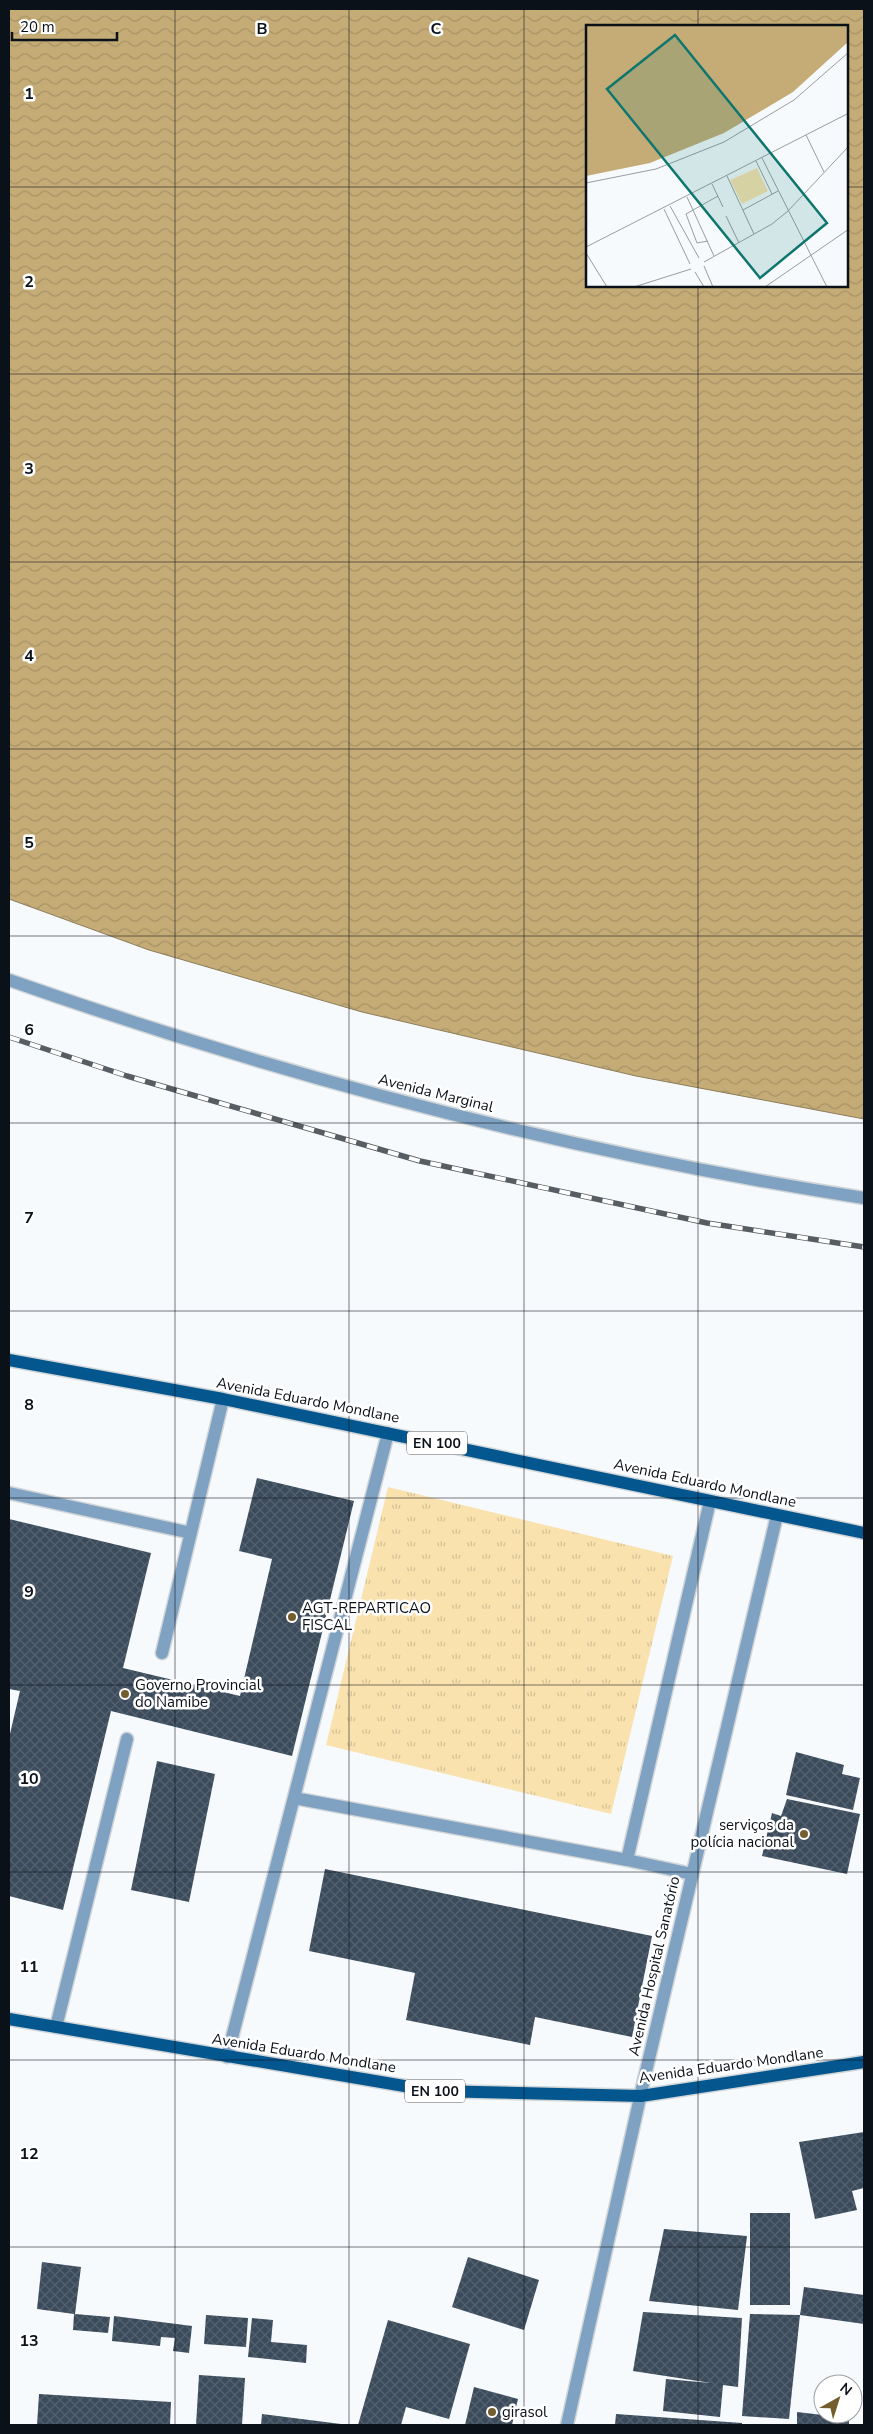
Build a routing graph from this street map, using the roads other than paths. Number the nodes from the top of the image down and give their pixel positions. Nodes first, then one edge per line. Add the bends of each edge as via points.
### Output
1 (9, 980) edge
2 (864, 1198) edge
3 (9, 1360) edge
4 (223, 1399) junction
5 (388, 1433) junction
6 (9, 1493) edge
7 (710, 1501) junction
8 (777, 1516) junction
9 (191, 1533) junction
10 (864, 1533) edge
11 (162, 1653) dead end
12 (126, 1739) dead end
13 (294, 1798) junction
14 (627, 1860) junction
15 (692, 1874) junction
16 (9, 2019) edge
17 (56, 2027) junction
18 (227, 2057) junction
19 (864, 2062) edge
20 (641, 2096) junction
21 (567, 2425) edge

1 - 2 street, Avenida Marginal via 292,1072 431,1109 584,1146
3 - 4 main road, Avenida Eduardo Mondlane / EN 100
4 - 5 main road, Avenida Eduardo Mondlane / EN 100
4 - 9 street
5 - 7 main road, Avenida Eduardo Mondlane / EN 100
5 - 13 street
6 - 9 street
7 - 8 main road, Avenida Eduardo Mondlane / EN 100
7 - 14 street
8 - 10 main road, Avenida Eduardo Mondlane / EN 100
8 - 15 street, Avenida Hospital Sanatório
9 - 11 street
12 - 17 street
13 - 14 street
13 - 18 street
14 - 15 street
15 - 20 street, Avenida Hospital Sanatório
16 - 17 main road, Avenida Eduardo Mondlane / EN 100
17 - 18 main road, Avenida Eduardo Mondlane / EN 100
18 - 20 main road, Avenida Eduardo Mondlane / EN 100 via 434,2091
19 - 20 main road, Avenida Eduardo Mondlane / EN 100
20 - 21 street, Avenida Hospital Sanatório

